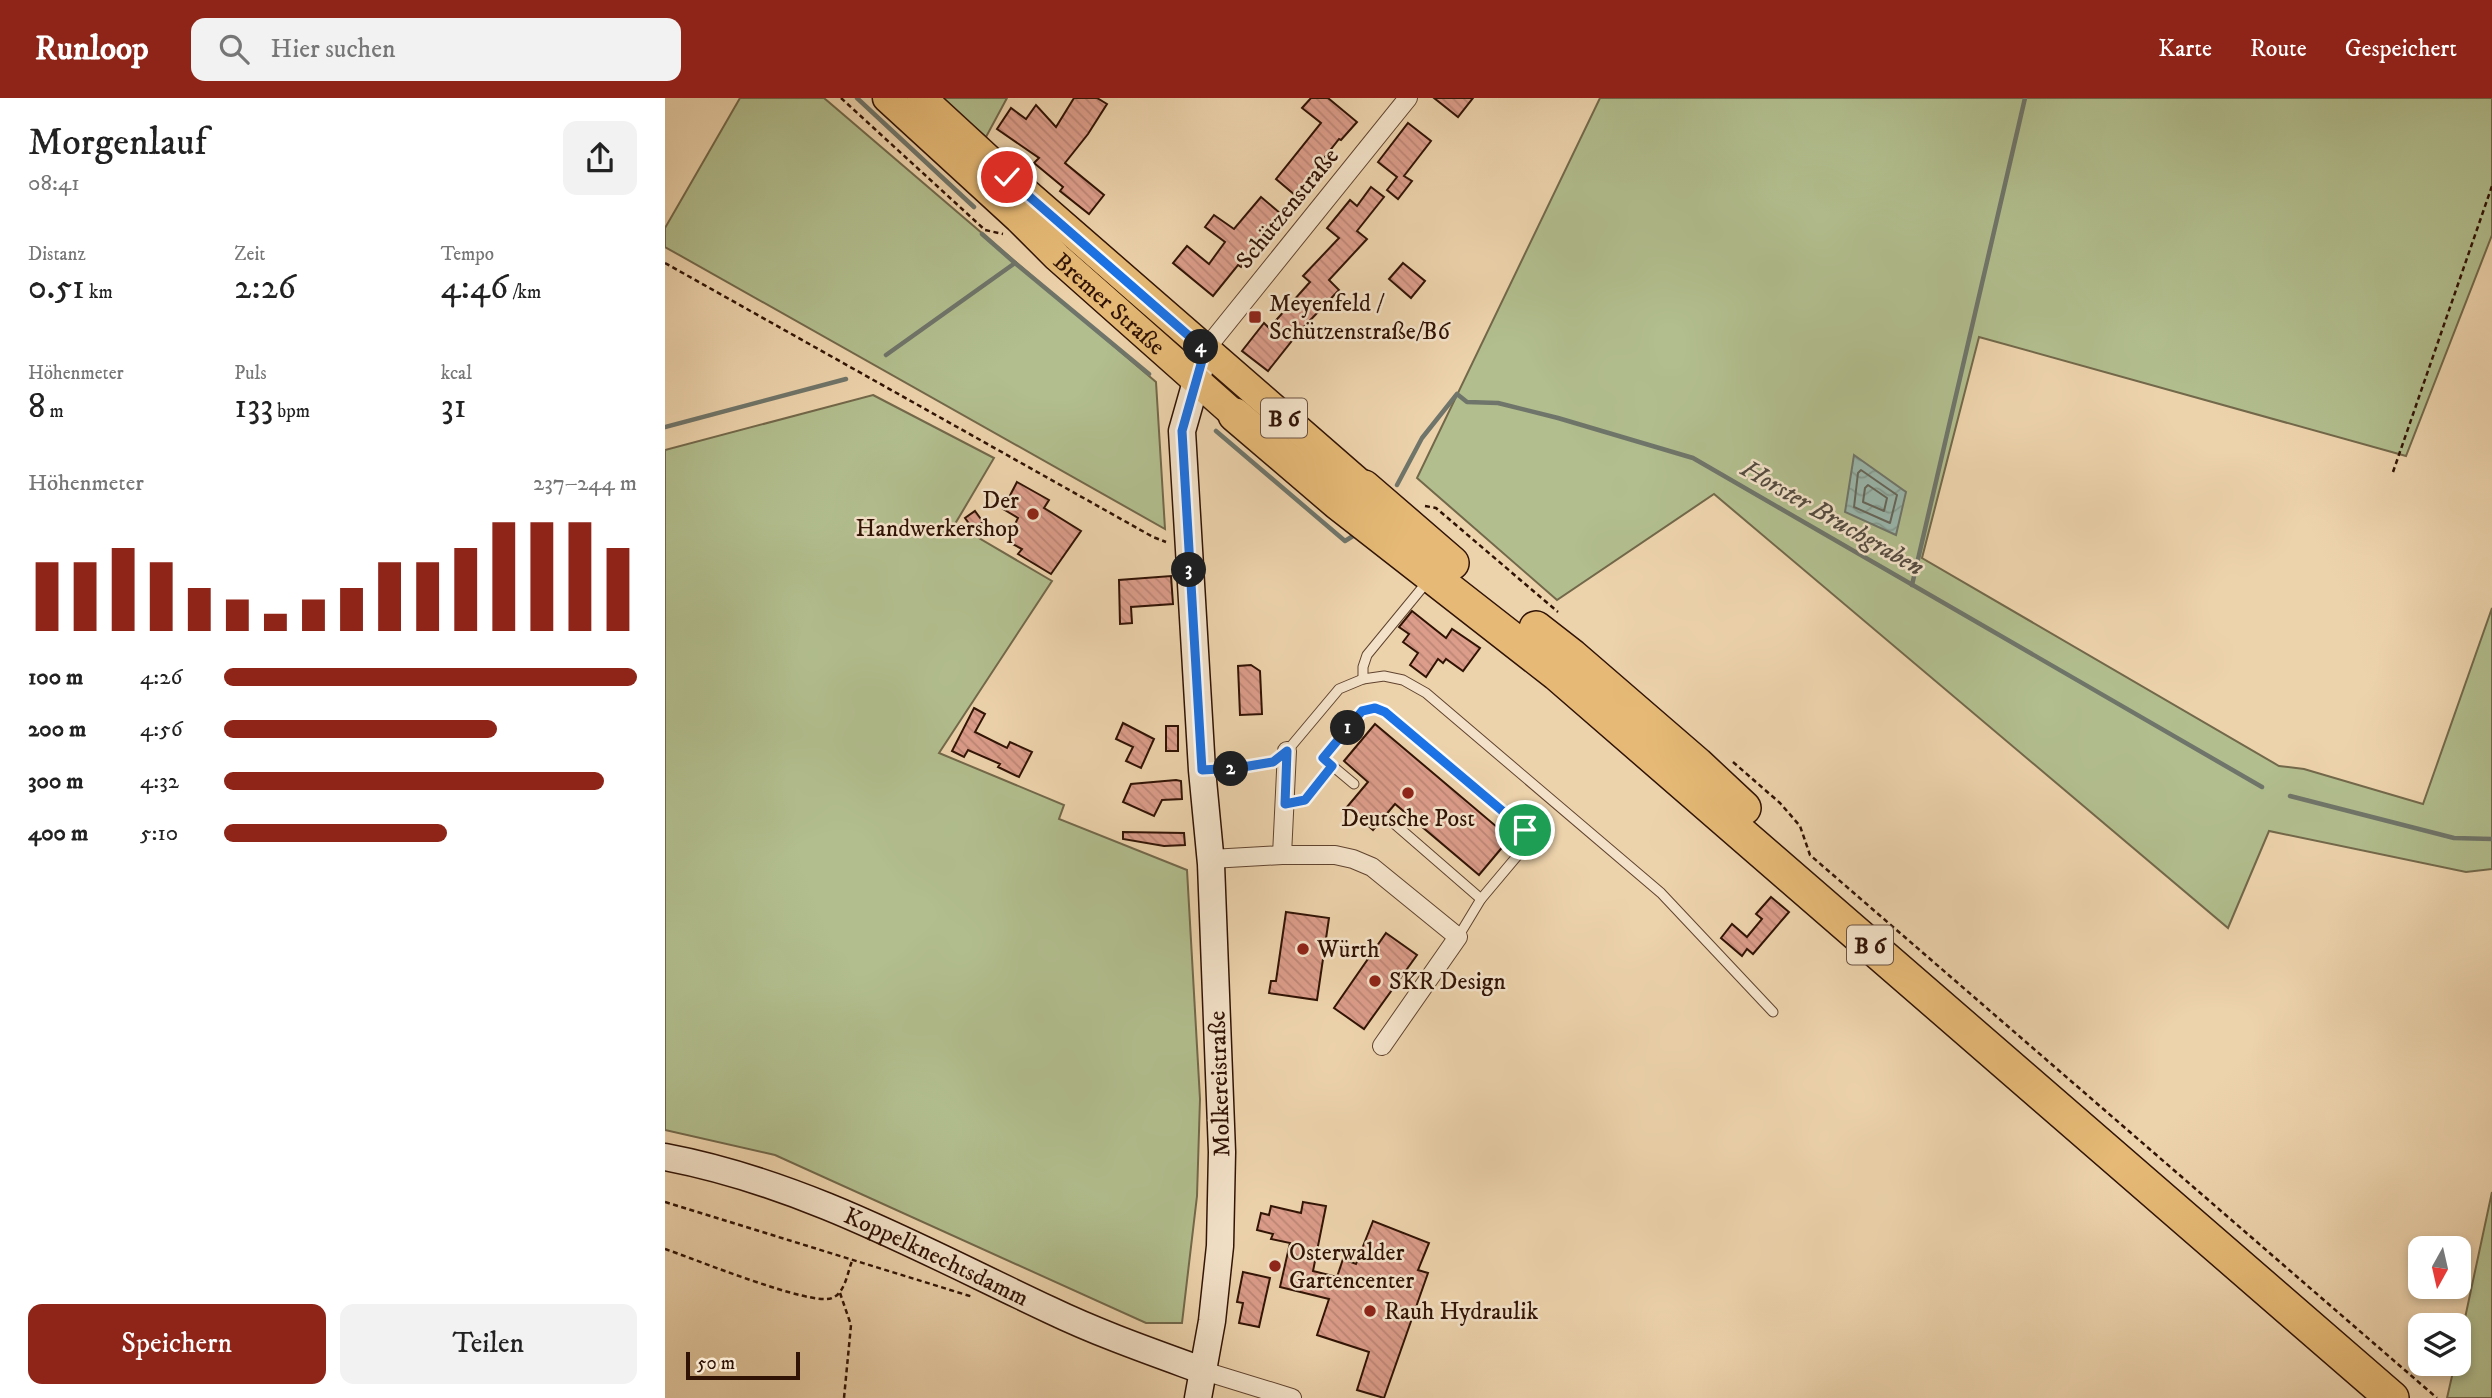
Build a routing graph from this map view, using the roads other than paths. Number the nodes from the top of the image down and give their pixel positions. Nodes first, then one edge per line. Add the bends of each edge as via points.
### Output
1 (887, 98) edge
2 (922, 98) edge
3 (1408, 98) edge
4 (1205, 350) junction
5 (1195, 380) junction
6 (1235, 415) joint
7 (1351, 495) junction
8 (1422, 588) dead end
9 (1363, 679) junction
10 (1287, 751) junction
11 (1332, 766) junction
12 (1202, 770) junction
13 (1354, 784) dead end
14 (1285, 804) junction
15 (1390, 820) dead end
16 (1282, 855) junction
17 (1210, 859) junction
18 (1481, 899) junction
19 (1458, 937) junction
20 (1773, 1012) dead end
21 (1382, 1046) dead end
22 (665, 1157) edge
23 (1204, 1371) junction
24 (1198, 1398) edge
25 (1292, 1398) edge
26 (2392, 1398) edge
27 (2415, 1398) edge

1 - 5 main road, Bremer Straße / B 6
2 - 4 main road, Bremer Straße / B 6
3 - 4 street, Schützenstraße
4 - 5 street, Molkereistraße
4 - 7 main road, Bremer Straße / B 6
5 - 6 main road, Bremer Straße / B 6
5 - 12 street, Molkereistraße via 1182,431
6 - 7 highway, Bremer Straße / B 6
7 - 26 highway, B 6
7 - 27 highway, B 6 via 1437,551 1572,656 1697,764 1772,837
8 - 9 lane via 1367,655
9 - 10 lane via 1339,689
9 - 20 lane via 1384,676 1403,680 1426,693 1661,893
10 - 12 lane via 1273,762
10 - 14 street
11 - 13 lane
11 - 14 lane via 1305,800
11 - 18 lane via 1323,758 1362,711 1375,708 1525,830 1523,849
12 - 17 street, Molkereistraße
14 - 16 street
15 - 18 lane
16 - 17 street
16 - 19 street via 1335,855 1372,867
17 - 23 street, Molkereistraße via 1222,1152 1220,1246
18 - 19 lane
19 - 21 street
22 - 23 street, Koppelknechtsdamm via 750,1177 822,1203 1061,1315
23 - 24 street, Molkereistraße
23 - 25 street

